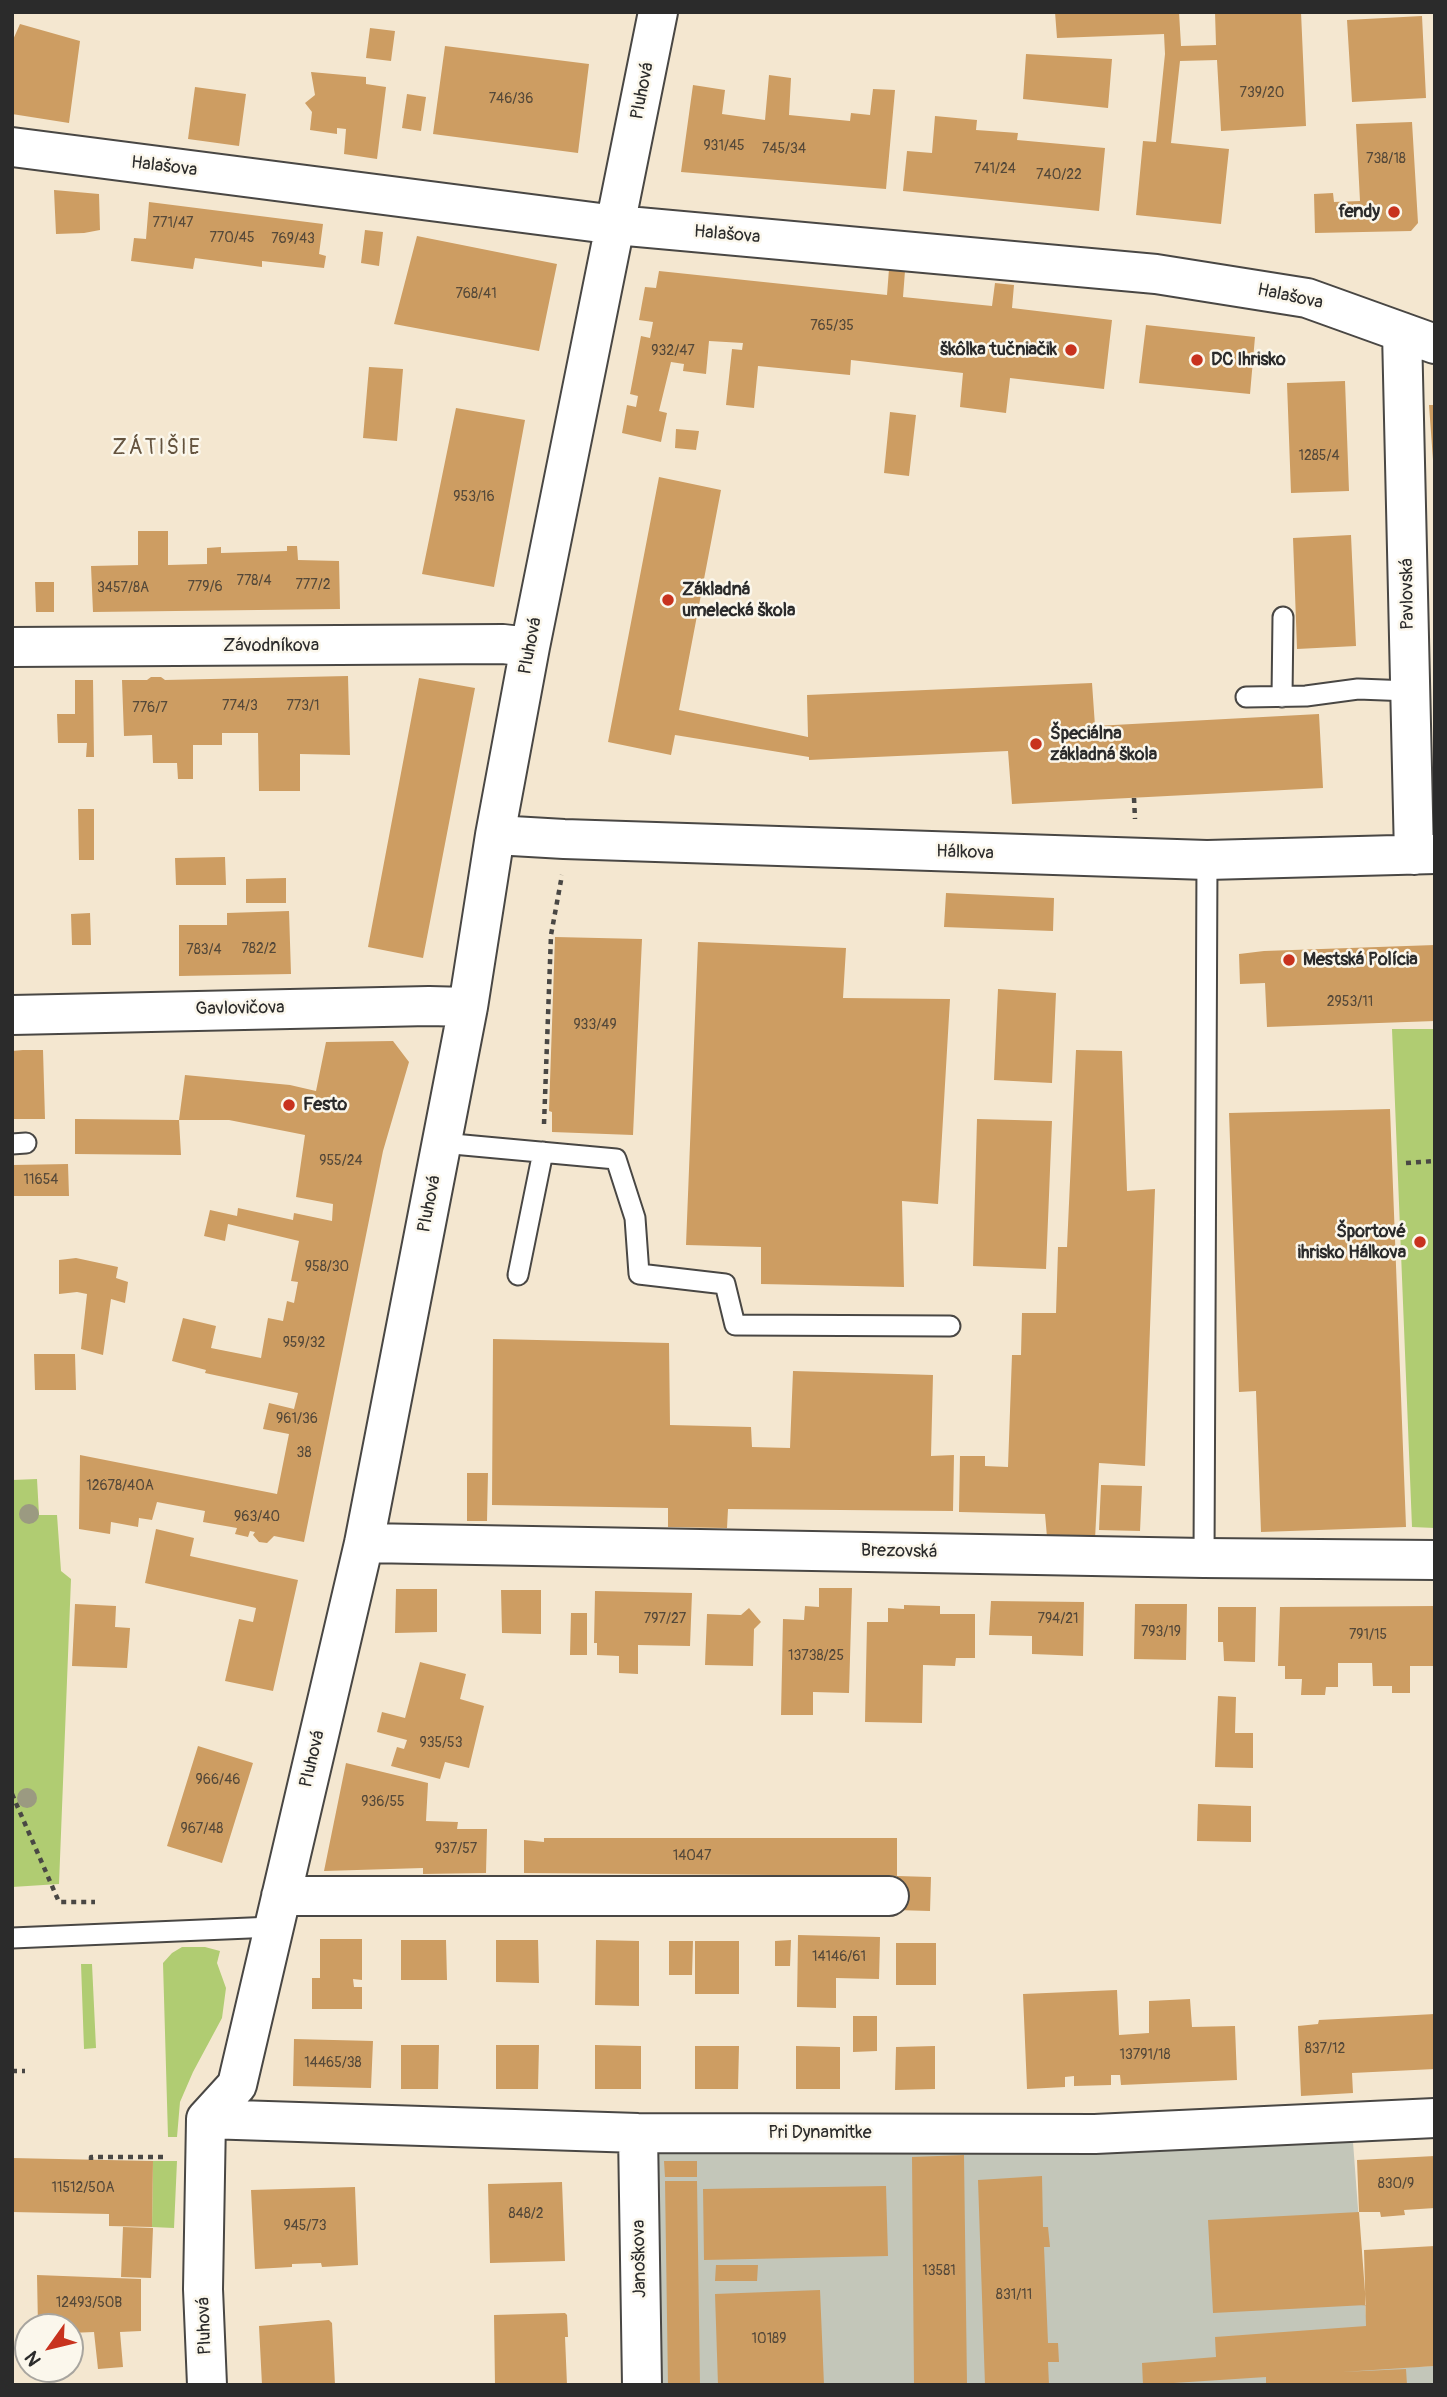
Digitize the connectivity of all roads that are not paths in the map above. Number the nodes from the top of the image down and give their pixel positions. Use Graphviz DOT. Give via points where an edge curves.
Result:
graph roads {
  1 [pos="658,12"];
  2 [pos="12,147"];
  3 [pos="615,225"];
  4 [pos="1419,338"];
  5 [pos="1283,617"];
  6 [pos="530,647"];
  7 [pos="12,648"];
  8 [pos="1410,691"];
  9 [pos="1282,696"];
  10 [pos="1246,697"];
  11 [pos="495,835"];
  12 [pos="1424,855"];
  13 [pos="1207,860"];
  14 [pos="468,1007"];
  15 [pos="12,1015"];
  16 [pos="442,1143"];
  17 [pos="542,1152"];
  18 [pos="519,1275"];
  19 [pos="950,1326"];
  20 [pos="364,1543"];
  21 [pos="1204,1558"];
  22 [pos="1435,1560"];
  23 [pos="888,1896"];
  24 [pos="277,1912"];
  25 [pos="12,1938"];
  26 [pos="1435,2118"];
  27 [pos="206,2119"];
  28 [pos="638,2133"];
  29 [pos="207,2385"];
  30 [pos="642,2385"];
  1 -- 3 [label="street, Pluhová"];
  2 -- 3 [label="street, Halašova"];
  3 -- 4 [label="street, Halašova" via="1156,274 1307,298"];
  3 -- 6 [label="street, Pluhová"];
  4 -- 8 [label="street, Pavlovská"];
  5 -- 9 [label="lane"];
  6 -- 7 [label="street, Závodníkova"];
  6 -- 11 [label="street, Pluhová"];
  8 -- 9 [label="lane" via="1358,689"];
  8 -- 12 [label="street, Pavlovská"];
  9 -- 10 [label="lane"];
  11 -- 13 [label="street, Hálkova"];
  11 -- 14 [label="street, Pluhová"];
  12 -- 13 [label="street, Hálkova"];
  13 -- 21 [label="lane"];
  14 -- 15 [label="street, Gavlovičova"];
  14 -- 16 [label="street, Pluhová"];
  16 -- 17 [label="lane"];
  16 -- 20 [label="street, Pluhová"];
  17 -- 18 [label="lane"];
  17 -- 19 [label="lane" via="616,1159 635,1218 639,1275 725,1284 735,1325"];
  20 -- 21 [label="street, Brezovská"];
  20 -- 24 [label="street, Pluhová"];
  21 -- 22 [label="street, Brezovská"];
  23 -- 24 [label="street"];
  24 -- 25 [label="lane"];
  24 -- 27 [label="street, Pluhová" via="237,2085"];
  26 -- 28 [label="street, Pri Dynamitke" via="1095,2134"];
  27 -- 28 [label="street, Pri Dynamitke"];
  27 -- 29 [label="street, Pluhová" via="203,2288"];
  28 -- 30 [label="street, Janoškova"];
}
